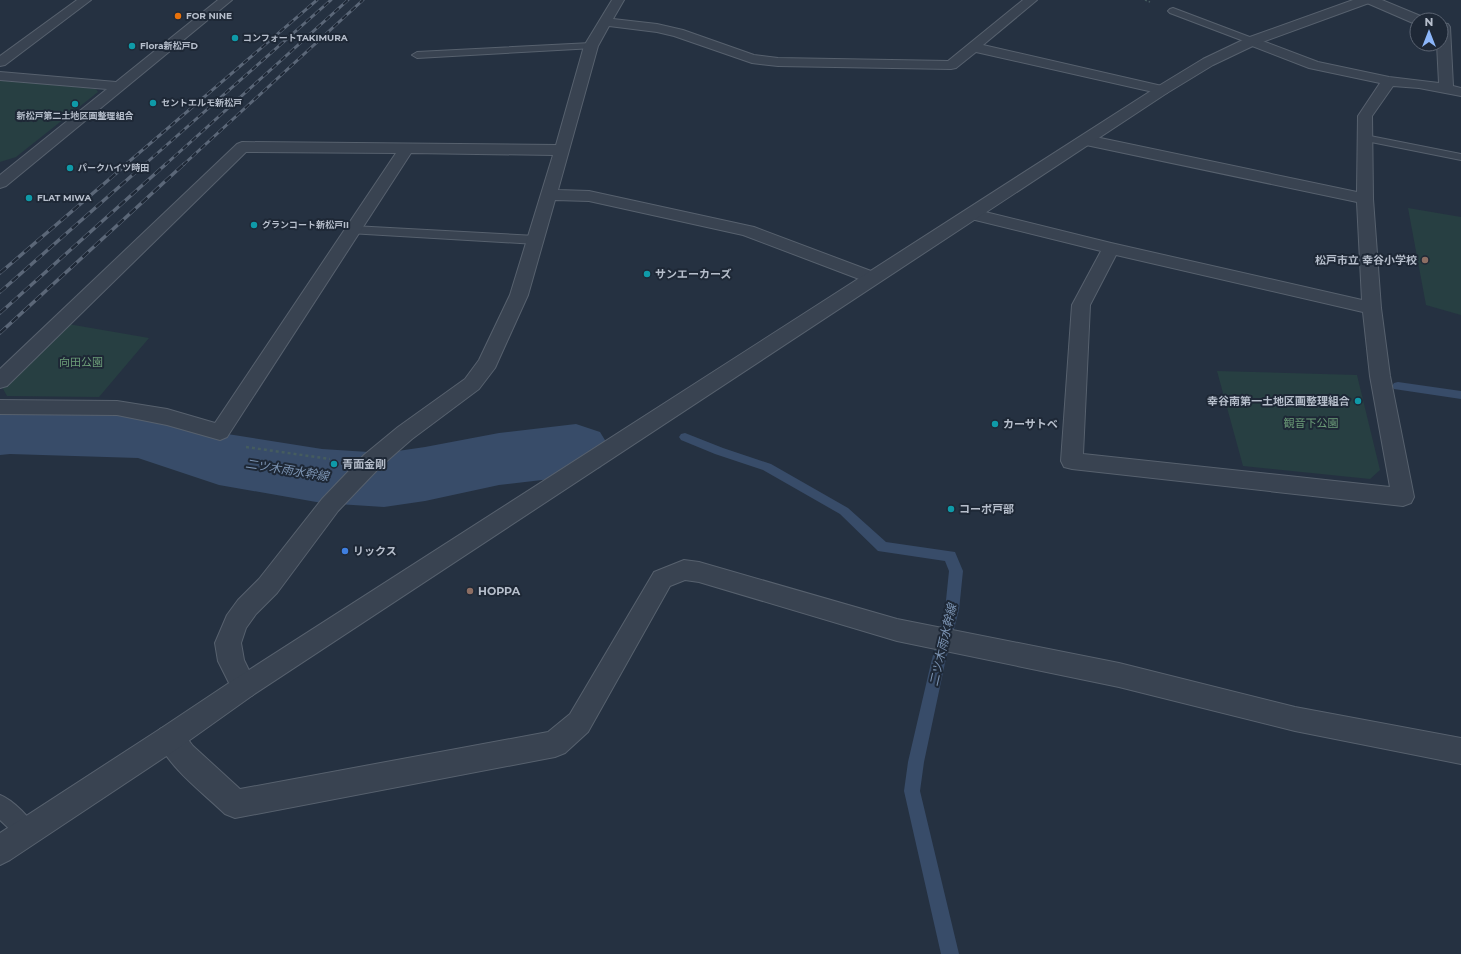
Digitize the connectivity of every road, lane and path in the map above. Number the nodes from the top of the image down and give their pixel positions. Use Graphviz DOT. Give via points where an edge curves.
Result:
graph roads {
  1 [pos="85,0"];
  2 [pos="226,0"];
  3 [pos="618,0"];
  4 [pos="1031,0"];
  5 [pos="1365,0"];
  6 [pos="1371,0"];
  7 [pos="1173,11"];
  8 [pos="1409,16"];
  9 [pos="606,22"];
  10 [pos="1252,41"];
  11 [pos="591,46"];
  12 [pos="972,47"];
  13 [pos="1446,52"];
  14 [pos="417,55"];
  15 [pos="0,62"];
  16 [pos="0,76"];
  17 [pos="1389,81"];
  18 [pos="118,86"];
  19 [pos="1446,88"];
  20 [pos="1162,90"];
  21 [pos="1461,92"];
  22 [pos="1365,138"];
  23 [pos="1086,140"];
  24 [pos="407,148"];
  25 [pos="562,150"];
  26 [pos="1461,158"];
  27 [pos="0,168"];
  28 [pos="16,170"];
  29 [pos="0,183"];
  30 [pos="549,195"];
  31 [pos="1365,199"];
  32 [pos="973,214"];
  33 [pos="353,230"];
  34 [pos="536,240"];
  35 [pos="1111,248"];
  36 [pos="873,278"];
  37 [pos="1372,308"];
  38 [pos="0,381"];
  39 [pos="0,407"];
  40 [pos="220,432"];
  41 [pos="372,461"];
  42 [pos="244,687"];
  43 [pos="170,738"];
  44 [pos="1461,751"];
  45 [pos="0,805"];
  46 [pos="27,832"];
  47 [pos="0,850"];
  1 -- 15 [label="street"];
  2 -- 18 [label="street"];
  3 -- 9 [label="street"];
  4 -- 12 [label="street"];
  5 -- 10 [label="street"];
  6 -- 8 [label="street"];
  7 -- 10 [label="lane"];
  9 -- 11 [label="street"];
  9 -- 12 [label="street" via="657,28 752,59 778,62 951,65"];
  10 -- 17 [label="street" via="1314,65"];
  10 -- 20 [label="street" via="1208,62"];
  11 -- 14 [label="lane"];
  11 -- 25 [label="street"];
  12 -- 20 [label="street"];
  13 -- 19 [label="street"];
  16 -- 18 [label="street"];
  17 -- 19 [label="street"];
  17 -- 22 [label="street" via="1365,116"];
  18 -- 28 [label="street"];
  19 -- 21 [label="street"];
  20 -- 23 [label="street"];
  22 -- 26 [label="lane"];
  22 -- 31 [label="street"];
  23 -- 31 [label="street"];
  23 -- 32 [label="street"];
  24 -- 25 [label="street"];
  24 -- 33 [label="street"];
  24 -- 38 [label="street" via="242,147"];
  25 -- 30 [label="street"];
  27 -- 28 [label="street"];
  28 -- 29 [label="street"];
  30 -- 34 [label="street"];
  30 -- 36 [label="street" via="589,196 748,231"];
  31 -- 37 [label="street"];
  32 -- 35 [label="street"];
  32 -- 36 [label="street"];
  33 -- 34 [label="lane"];
  33 -- 40 [label="street"];
  34 -- 41 [label="street" via="519,294 488,363 472,384 405,433"];
  35 -- 37 [label="street"];
  35 -- 37 [label="street" via="1081,305 1072,461 1403,497 1380,376"];
  36 -- 42 [label="street"];
  39 -- 40 [label="street" via="117,408 167,417"];
  40 -- 41 [label="path" via="230,445 335,460"];
  41 -- 42 [label="street" via="330,505 236,623 228,643 231,661"];
  42 -- 43 [label="street"];
  43 -- 44 [label="street" via="183,754 236,804 556,744 579,723 662,579 684,570 699,572 897,630 1119,675 1295,719"];
  43 -- 46 [label="street"];
  45 -- 46 [label="lane"];
  46 -- 47 [label="street"];
}
